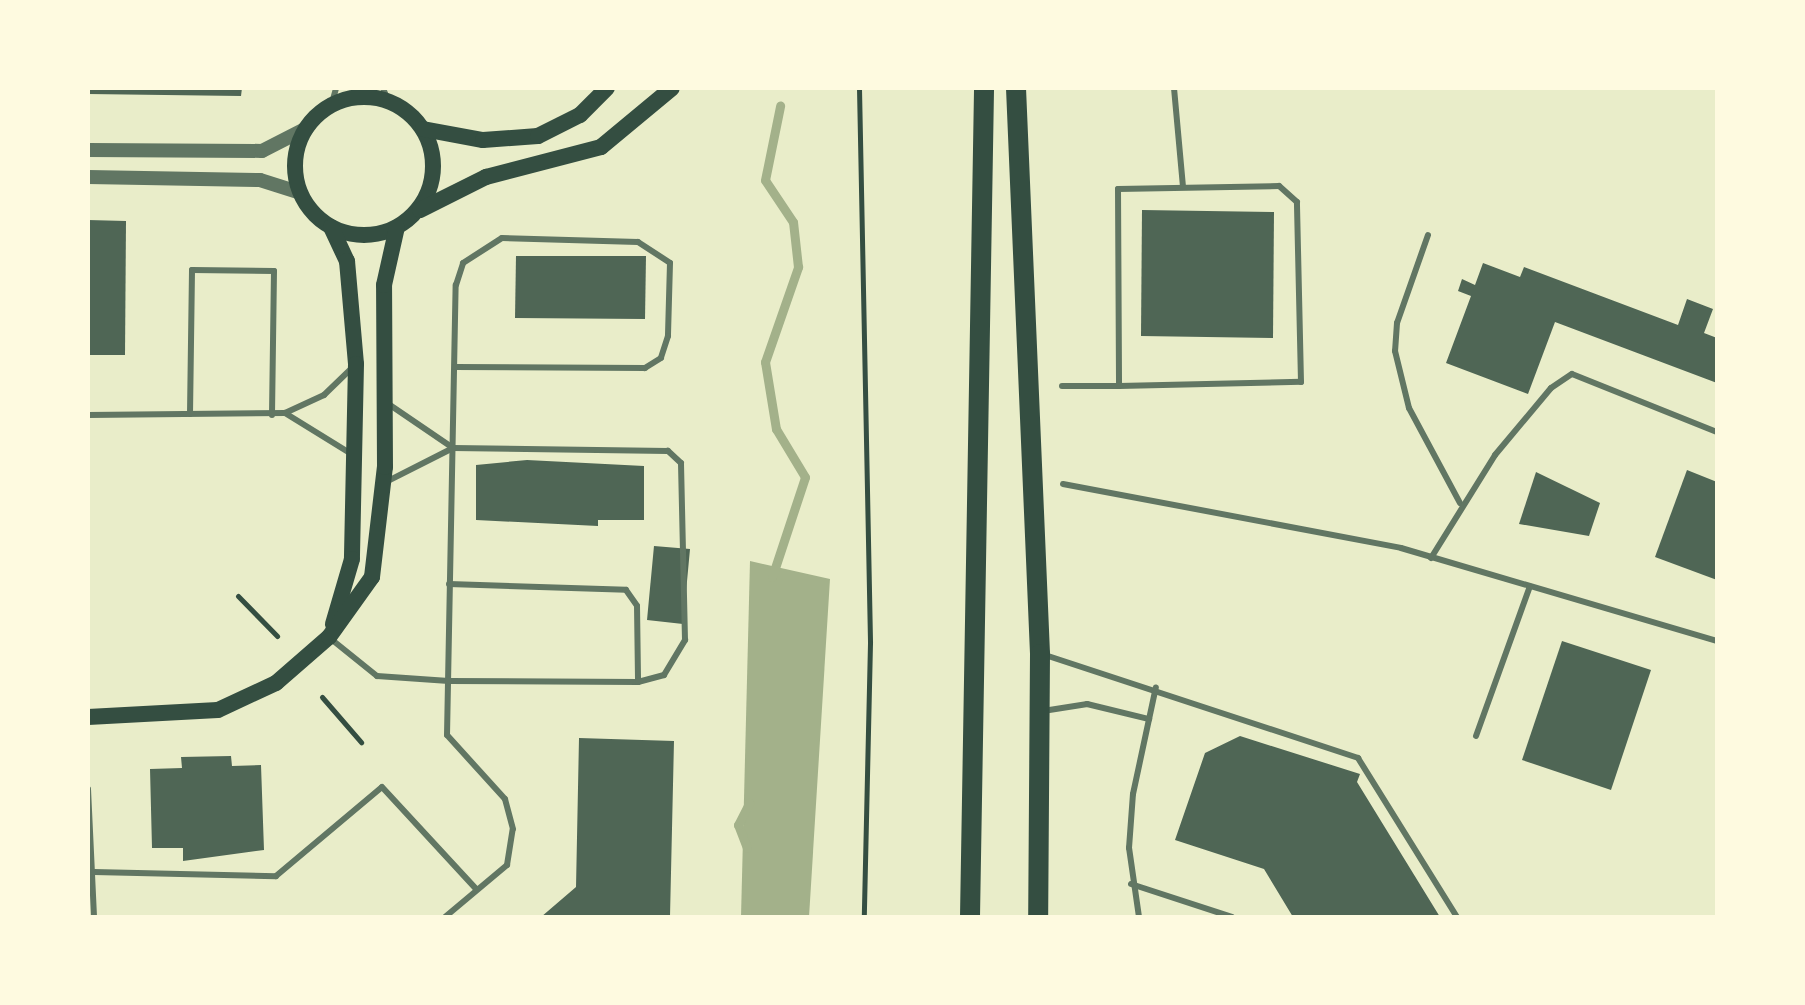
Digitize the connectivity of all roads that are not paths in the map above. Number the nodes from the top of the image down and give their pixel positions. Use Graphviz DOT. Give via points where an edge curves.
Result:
graph roads {
  1 [pos="336,88"];
  2 [pos="607,88"];
  3 [pos="672,88"];
  4 [pos="984,88"];
  5 [pos="1016,88"];
  6 [pos="1174,88"];
  7 [pos="385,94"];
  8 [pos="331,106"];
  9 [pos="307,128"];
  10 [pos="423,129"];
  11 [pos="88,150"];
  12 [pos="88,177"];
  13 [pos="1183,187"];
  14 [pos="301,193"];
  15 [pos="415,213"];
  16 [pos="331,227"];
  17 [pos="397,227"];
  18 [pos="1428,235"];
  19 [pos="356,364"];
  20 [pos="455,367"];
  21 [pos="1062,386"];
  22 [pos="1119,386"];
  23 [pos="386,402"];
  24 [pos="285,413"];
  25 [pos="190,414"];
  26 [pos="88,415"];
  27 [pos="272,415"];
  28 [pos="1717,432"];
  29 [pos="453,448"];
  30 [pos="354,456"];
  31 [pos="384,484"];
  32 [pos="1063,484"];
  33 [pos="1460,503"];
  34 [pos="1431,558"];
  35 [pos="449,584"];
  36 [pos="1530,586"];
  37 [pos="329,637"];
  38 [pos="1717,641"];
  39 [pos="1040,654"];
  40 [pos="449,681"];
  41 [pos="638,682"];
  42 [pos="1156,687"];
  43 [pos="1040,712"];
  44 [pos="88,717"];
  45 [pos="1149,719"];
  46 [pos="1476,736"];
  47 [pos="88,789"];
  48 [pos="94,872"];
  49 [pos="1131,884"];
  50 [pos="476,889"];
  51 [pos="94,917"];
  52 [pos="445,917"];
  53 [pos="970,917"];
  54 [pos="1038,917"];
  55 [pos="1139,917"];
  56 [pos="1232,917"];
  57 [pos="1457,917"];
  1 -- 8 [label="lane"];
  2 -- 10 [label="main road" via="580,115 538,136 483,140"];
  3 -- 15 [label="main road" via="601,147 486,177"];
  4 -- 53 [label="main road"];
  5 -- 39 [label="main road"];
  6 -- 13 [label="lane"];
  7 -- 8 [label="main road"];
  7 -- 10 [label="main road"];
  8 -- 9 [label="main road"];
  9 -- 11 [label="street" via="262,151"];
  9 -- 14 [label="main road" via="296,160"];
  10 -- 15 [label="main road" via="434,172"];
  12 -- 14 [label="street" via="260,180"];
  13 -- 22 [label="lane" via="1118,189"];
  13 -- 22 [label="lane" via="1279,186 1297,202 1301,382"];
  14 -- 16 [label="main road"];
  15 -- 17 [label="main road"];
  16 -- 17 [label="main road" via="375,235"];
  16 -- 19 [label="main road" via="347,261"];
  17 -- 23 [label="main road" via="384,285"];
  18 -- 33 [label="lane" via="1397,323 1395,351 1409,408"];
  19 -- 24 [label="lane" via="324,395"];
  19 -- 30 [label="main road"];
  20 -- 20 [label="lane" via="463,263 502,238 638,242 670,263 668,336 661,358 645,368"];
  20 -- 29 [label="lane"];
  21 -- 22 [label="lane"];
  23 -- 29 [label="lane"];
  23 -- 31 [label="main road"];
  24 -- 27 [label="lane"];
  24 -- 30 [label="lane"];
  25 -- 26 [label="lane"];
  25 -- 27 [label="lane"];
  25 -- 27 [label="lane" via="192,270 274,271"];
  28 -- 33 [label="lane" via="1572,374 1528,412"];
  29 -- 31 [label="lane"];
  29 -- 35 [label="lane"];
  29 -- 41 [label="lane" via="668,451 681,463 685,640 664,675"];
  30 -- 37 [label="main road" via="352,559"];
  31 -- 37 [label="main road" via="372,577"];
  32 -- 34 [label="lane" via="1155,496"];
  33 -- 34 [label="lane"];
  34 -- 36 [label="lane"];
  35 -- 40 [label="lane"];
  35 -- 41 [label="lane" via="614,587 637,606"];
  36 -- 38 [label="lane"];
  36 -- 46 [label="lane"];
  37 -- 40 [label="lane" via="377,676"];
  37 -- 44 [label="main road" via="276,683 218,710"];
  39 -- 42 [label="lane"];
  39 -- 43 [label="main road"];
  40 -- 41 [label="lane"];
  40 -- 50 [label="lane" via="447,735 505,799 513,829 507,865"];
  42 -- 45 [label="lane"];
  42 -- 57 [label="lane" via="1358,758"];
  43 -- 45 [label="lane" via="1087,704"];
  43 -- 54 [label="main road"];
  45 -- 49 [label="lane" via="1133,794"];
  47 -- 48 [label="lane"];
  48 -- 50 [label="lane" via="276,876 382,787"];
  48 -- 51 [label="lane"];
  49 -- 55 [label="lane"];
  49 -- 56 [label="lane"];
  50 -- 52 [label="lane"];
}
